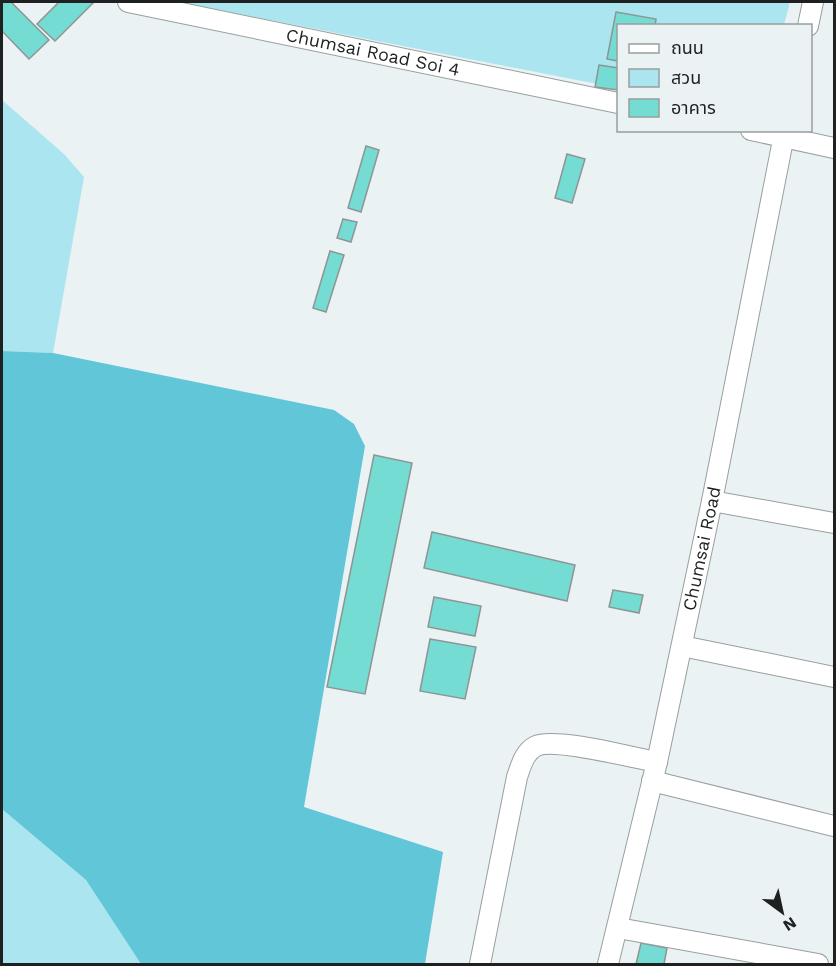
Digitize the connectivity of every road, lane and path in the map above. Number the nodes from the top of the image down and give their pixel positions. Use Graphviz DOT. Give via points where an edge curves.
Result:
graph roads {
  1 [pos="128,2"];
  2 [pos="813,2"];
  3 [pos="808,24"];
  4 [pos="617,103"];
  5 [pos="768,132"];
  6 [pos="784,134"];
  7 [pos="834,148"];
  8 [pos="712,501"];
  9 [pos="834,523"];
  10 [pos="682,646"];
  11 [pos="834,677"];
  12 [pos="654,772"];
  13 [pos="834,826"];
  14 [pos="618,928"];
  15 [pos="752,959"];
  16 [pos="480,964"];
  17 [pos="608,964"];
  18 [pos="818,964"];
  1 -- 4 [label="street, Chumsai Road Soi 4"];
  2 -- 3 [label="street"];
  5 -- 6 [label="street"];
  6 -- 7 [label="street"];
  6 -- 8 [label="street, Chumsai Road"];
  8 -- 9 [label="street"];
  8 -- 10 [label="street, Chumsai Road"];
  10 -- 11 [label="street"];
  10 -- 12 [label="street, Chumsai Road"];
  12 -- 13 [label="street"];
  12 -- 14 [label="street, Chumsai Road"];
  12 -- 16 [label="street" via="559,743 536,746 528,752 518,777"];
  14 -- 15 [label="street"];
  14 -- 17 [label="street, Chumsai Road"];
  15 -- 18 [label="street"];
}
